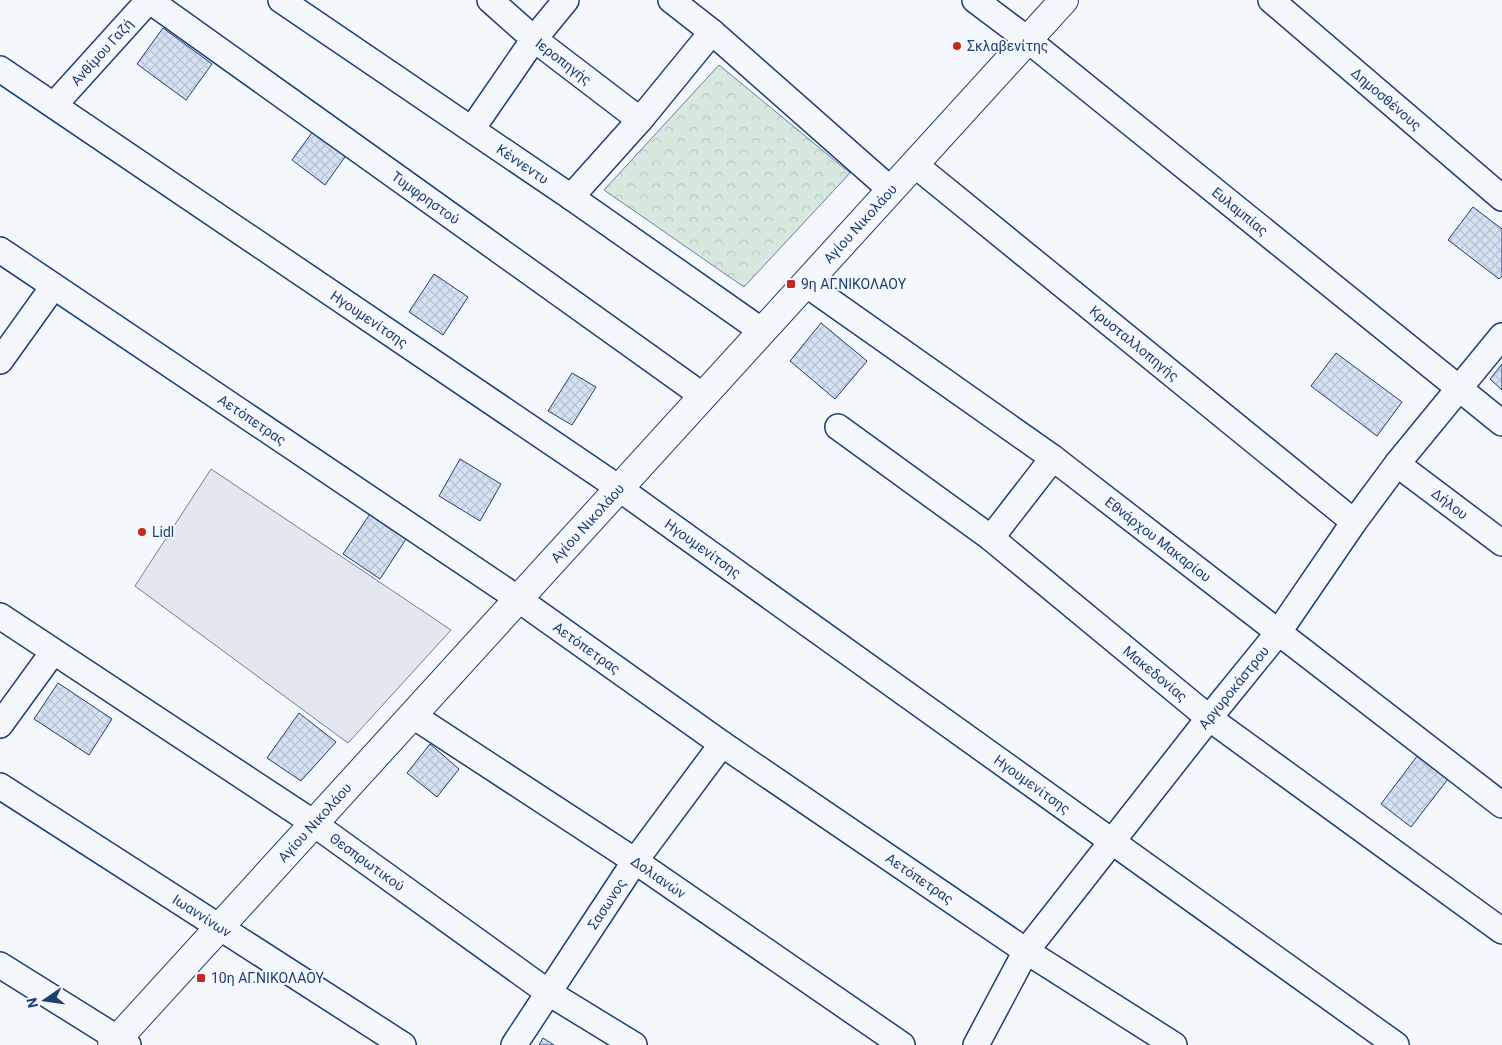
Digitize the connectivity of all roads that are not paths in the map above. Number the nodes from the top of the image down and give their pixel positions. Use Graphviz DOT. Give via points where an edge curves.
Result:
graph roads {
  1 [pos="149,0"];
  2 [pos="281,0"];
  3 [pos="490,0"];
  4 [pos="566,0"];
  5 [pos="671,0"];
  6 [pos="975,0"];
  7 [pos="1064,0"];
  8 [pos="1271,0"];
  9 [pos="712,32"];
  10 [pos="534,39"];
  11 [pos="1028,39"];
  12 [pos="0,69"];
  13 [pos="55,104"];
  14 [pos="640,120"];
  15 [pos="472,129"];
  16 [pos="914,164"];
  17 [pos="891,190"];
  18 [pos="571,196"];
  19 [pos="1502,198"];
  20 [pos="0,250"];
  21 [pos="806,284"];
  22 [pos="53,287"];
  23 [pos="762,331"];
  24 [pos="1502,336"];
  25 [pos="0,361"];
  26 [pos="1458,390"];
  27 [pos="703,396"];
  28 [pos="1502,423"];
  29 [pos="838,427"];
  30 [pos="1053,458"];
  31 [pos="1397,464"];
  32 [pos="619,488"];
  33 [pos="1354,522"];
  34 [pos="991,538"];
  35 [pos="1502,543"];
  36 [pos="518,599"];
  37 [pos="0,616"];
  38 [pos="1278,633"];
  39 [pos="52,652"];
  40 [pos="412,715"];
  41 [pos="1209,718"];
  42 [pos="0,725"];
  43 [pos="722,744"];
  44 [pos="0,786"];
  45 [pos="1502,805"];
  46 [pos="314,823"];
  47 [pos="1112,843"];
  48 [pos="635,861"];
  49 [pos="219,927"];
  50 [pos="1502,932"];
  51 [pos="1026,951"];
  52 [pos="0,965"];
  53 [pos="549,993"];
  54 [pos="119,1043"];
  55 [pos="403,1045"];
  56 [pos="514,1045"];
  57 [pos="634,1045"];
  58 [pos="902,1045"];
  59 [pos="976,1045"];
  60 [pos="1174,1045"];
  61 [pos="1396,1045"];
  1 -- 13 [label="street, Ανθίμου Γαζή"];
  1 -- 27 [label="street, Τυμφρηστού"];
  2 -- 15 [label="street, Κέννεντυ"];
  3 -- 10 [label="street, Ιεροπηγής"];
  4 -- 10 [label="street"];
  5 -- 9 [label="street"];
  6 -- 11 [label="street, Ευλαμπίας"];
  7 -- 11 [label="street, Αγίου Νικολάου"];
  8 -- 19 [label="street, Δημοσθένους"];
  9 -- 14 [label="street"];
  9 -- 17 [label="street"];
  10 -- 14 [label="street, Ιεροπηγής"];
  10 -- 15 [label="street"];
  11 -- 16 [label="street, Αγίου Νικολάου"];
  11 -- 26 [label="street, Ευλαμπίας"];
  12 -- 13 [label="street, Ηγουμενίτσης"];
  13 -- 32 [label="street, Ηγουμενίτσης"];
  14 -- 18 [label="street"];
  15 -- 18 [label="street, Κέννεντυ"];
  16 -- 17 [label="street, Αγίου Νικολάου"];
  16 -- 33 [label="street, Κρυσταλλοπηγής"];
  17 -- 21 [label="street, Αγίου Νικολάου"];
  18 -- 23 [label="street, Κέννεντυ"];
  20 -- 22 [label="street, Αετόπετρας"];
  21 -- 23 [label="street, Αγίου Νικολάου"];
  21 -- 30 [label="street, Εθνάρχου Μακαρίου"];
  22 -- 25 [label="street"];
  22 -- 36 [label="street, Αετόπετρας"];
  23 -- 27 [label="street, Αγίου Νικολάου"];
  24 -- 26 [label="street, Αργυροκάστρου"];
  26 -- 28 [label="street, Ευλαμπίας"];
  26 -- 31 [label="street, Αργυροκάστρου"];
  27 -- 32 [label="street, Αγίου Νικολάου"];
  29 -- 34 [label="street, Μακεδονίας"];
  30 -- 34 [label="street"];
  30 -- 38 [label="street, Εθνάρχου Μακαρίου"];
  31 -- 33 [label="street, Αργυροκάστρου"];
  31 -- 35 [label="street, Δήλου"];
  32 -- 36 [label="street, Αγίου Νικολάου"];
  32 -- 47 [label="street, Ηγουμενίτσης"];
  33 -- 38 [label="street, Αργυροκάστρου"];
  34 -- 41 [label="street, Μακεδονίας"];
  36 -- 40 [label="street, Αγίου Νικολάου"];
  36 -- 43 [label="street, Αετόπετρας"];
  37 -- 39 [label="street, Θεσπρωτικού"];
  38 -- 41 [label="street, Αργυροκάστρου"];
  38 -- 45 [label="street, Εθνάρχου Μακαρίου"];
  39 -- 42 [label="street"];
  39 -- 46 [label="street, Θεσπρωτικού"];
  40 -- 46 [label="street, Αγίου Νικολάου"];
  40 -- 48 [label="street, Δολιανών"];
  41 -- 47 [label="street, Αργυροκάστρου"];
  41 -- 50 [label="street, Μακεδονίας"];
  43 -- 48 [label="street, Σασωνος"];
  43 -- 51 [label="street, Αετόπετρας"];
  44 -- 49 [label="street, Ιωαννίνων"];
  46 -- 49 [label="street, Αγίου Νικολάου"];
  46 -- 53 [label="street, Θεσπρωτικού"];
  47 -- 51 [label="street, Αργυροκάστρου"];
  47 -- 61 [label="street, Ηγουμενίτσης"];
  48 -- 53 [label="street, Σασωνος"];
  48 -- 58 [label="street, Δολιανών"];
  49 -- 54 [label="street, Αγίου Νικολάου"];
  49 -- 55 [label="street, Ιωαννίνων"];
  51 -- 59 [label="street, Αργυροκάστρου"];
  51 -- 60 [label="street, Αετόπετρας"];
  52 -- 54 [label="street"];
  53 -- 56 [label="street, Σασωνος"];
  53 -- 57 [label="street, Θεσπρωτικού"];
}
